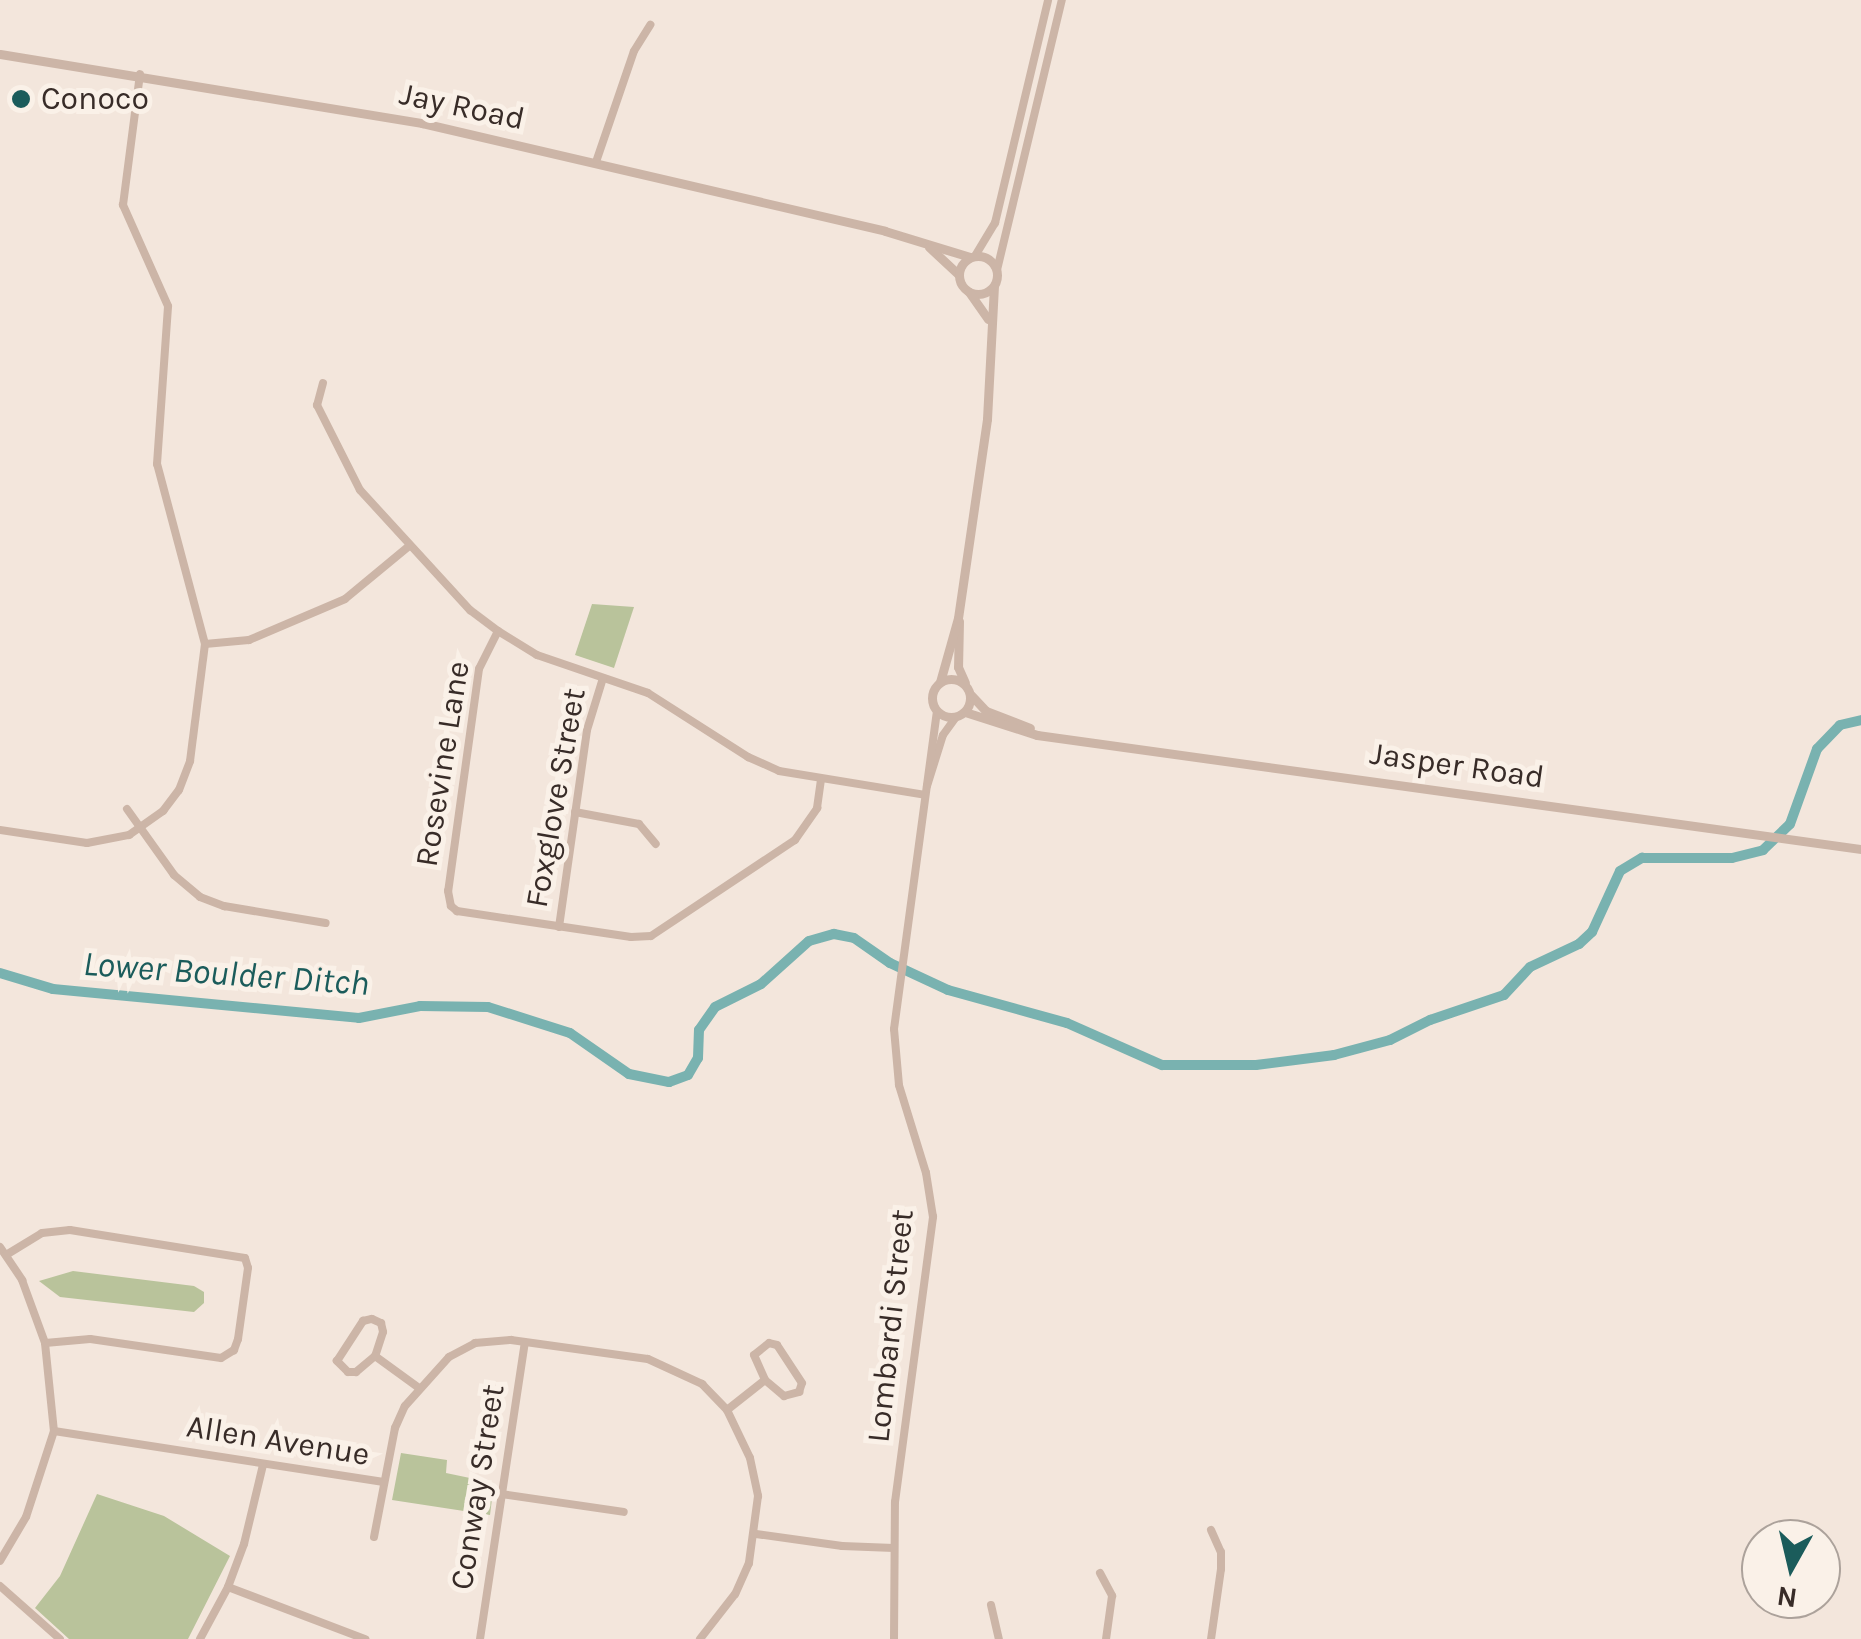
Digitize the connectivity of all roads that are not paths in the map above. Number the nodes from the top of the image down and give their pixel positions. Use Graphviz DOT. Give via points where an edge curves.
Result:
graph roads {
  1 [pos="1048,0"];
  2 [pos="1062,0"];
  3 [pos="650,25"];
  4 [pos="0,54"];
  5 [pos="140,74"];
  6 [pos="596,162"];
  7 [pos="908,238"];
  8 [pos="972,257"];
  9 [pos="996,270"];
  10 [pos="958,275"];
  11 [pos="994,286"];
  12 [pos="969,292"];
  13 [pos="990,326"];
  14 [pos="323,384"];
  15 [pos="410,546"];
  16 [pos="958,618"];
  17 [pos="498,632"];
  18 [pos="205,644"];
  19 [pos="604,678"];
  20 [pos="940,682"];
  21 [pos="968,688"];
  22 [pos="937,711"];
  23 [pos="960,714"];
  24 [pos="1046,734"];
  25 [pos="821,780"];
  26 [pos="926,790"];
  27 [pos="127,809"];
  28 [pos="575,812"];
  29 [pos="143,828"];
  30 [pos="0,830"];
  31 [pos="656,844"];
  32 [pos="1861,849"];
  33 [pos="326,923"];
  34 [pos="559,927"];
  35 [pos="0,1246"];
  36 [pos="6,1255"];
  37 [pos="525,1342"];
  38 [pos="45,1344"];
  39 [pos="374,1356"];
  40 [pos="765,1380"];
  41 [pos="419,1388"];
  42 [pos="728,1410"];
  43 [pos="54,1431"];
  44 [pos="263,1465"];
  45 [pos="382,1482"];
  46 [pos="501,1494"];
  47 [pos="624,1512"];
  48 [pos="1211,1530"];
  49 [pos="756,1534"];
  50 [pos="374,1537"];
  51 [pos="894,1548"];
  52 [pos="0,1561"];
  53 [pos="1100,1573"];
  54 [pos="0,1586"];
  55 [pos="228,1587"];
  56 [pos="991,1605"];
  57 [pos="60,1639"];
  58 [pos="200,1639"];
  59 [pos="364,1639"];
  60 [pos="480,1639"];
  61 [pos="700,1639"];
  62 [pos="894,1639"];
  63 [pos="999,1639"];
  64 [pos="1106,1639"];
  65 [pos="1211,1639"];
  1 -- 8 [label="street" via="995,223"];
  2 -- 9 [label="street"];
  3 -- 6 [label="street" via="634,51"];
  4 -- 5 [label="street, Jay Road"];
  5 -- 6 [label="street, Jay Road" via="422,123"];
  5 -- 18 [label="street" via="123,206 168,306 156,464"];
  6 -- 7 [label="street, Jay Road"];
  7 -- 8 [label="street, Jay Road"];
  7 -- 10 [label="street, Jay Road" via="944,256"];
  8 -- 9 [label="street" via="991,261"];
  8 -- 10 [label="street"];
  9 -- 11 [label="street"];
  10 -- 12 [label="street"];
  11 -- 12 [label="street"];
  11 -- 13 [label="street"];
  12 -- 13 [label="street"];
  13 -- 16 [label="street" via="987,419"];
  14 -- 15 [label="street" via="316,405 345,464"];
  15 -- 17 [label="street"];
  15 -- 18 [label="street" via="345,600 250,640"];
  16 -- 20 [label="street"];
  16 -- 21 [label="street" via="958,667"];
  17 -- 19 [label="street"];
  17 -- 34 [label="street, Rosevine Lane" via="479,670 450,906"];
  18 -- 29 [label="street" via="186,776"];
  19 -- 25 [label="street" via="648,693 748,758"];
  19 -- 28 [label="street, Foxglove Street" via="587,730"];
  20 -- 21 [label="street" via="955,678"];
  20 -- 22 [label="street" via="932,696"];
  21 -- 23 [label="street"];
  21 -- 24 [label="street, Jasper Road" via="986,712"];
  22 -- 23 [label="street"];
  22 -- 26 [label="street, Lombardi Street"];
  23 -- 24 [label="street, Jasper Road"];
  23 -- 26 [label="street, Lombardi Street" via="942,735"];
  24 -- 32 [label="street, Jasper Road"];
  25 -- 26 [label="street"];
  25 -- 34 [label="street" via="816,808 796,840 671,926 631,937"];
  26 -- 51 [label="street, Lombardi Street" via="899,982 896,1070 933,1217"];
  27 -- 29 [label="street"];
  28 -- 31 [label="street" via="639,824"];
  28 -- 34 [label="street, Foxglove Street"];
  29 -- 30 [label="street" via="87,843"];
  29 -- 33 [label="street" via="174,875 200,896"];
  35 -- 36 [label="street"];
  36 -- 38 [label="street"];
  36 -- 38 [label="street" via="42,1233 70,1230 245,1258 238,1339 220,1358 90,1339"];
  37 -- 41 [label="street, Allen Avenue" via="475,1344 449,1357"];
  37 -- 42 [label="street, Allen Avenue" via="663,1364 702,1384"];
  37 -- 46 [label="street, Conway Street"];
  38 -- 43 [label="street"];
  39 -- 39 [label="street" via="356,1372 337,1361 363,1321 372,1318 383,1332"];
  39 -- 41 [label="street"];
  40 -- 40 [label="street" via="784,1396 800,1392 802,1382 768,1343 754,1355"];
  40 -- 42 [label="street"];
  41 -- 45 [label="street, Allen Avenue" via="395,1428"];
  42 -- 49 [label="street, Allen Avenue" via="750,1458"];
  43 -- 44 [label="street, Allen Avenue"];
  43 -- 52 [label="street" via="26,1517"];
  44 -- 45 [label="street, Allen Avenue"];
  44 -- 55 [label="street"];
  45 -- 50 [label="street"];
  46 -- 47 [label="street"];
  46 -- 60 [label="street, Conway Street"];
  48 -- 65 [label="street" via="1221,1569"];
  49 -- 51 [label="street"];
  49 -- 61 [label="street, Allen Avenue" via="736,1594"];
  51 -- 62 [label="street, Lombardi Street"];
  53 -- 64 [label="street" via="1112,1596"];
  54 -- 57 [label="street"];
  55 -- 58 [label="street"];
  55 -- 59 [label="street"];
  56 -- 63 [label="street"];
}
